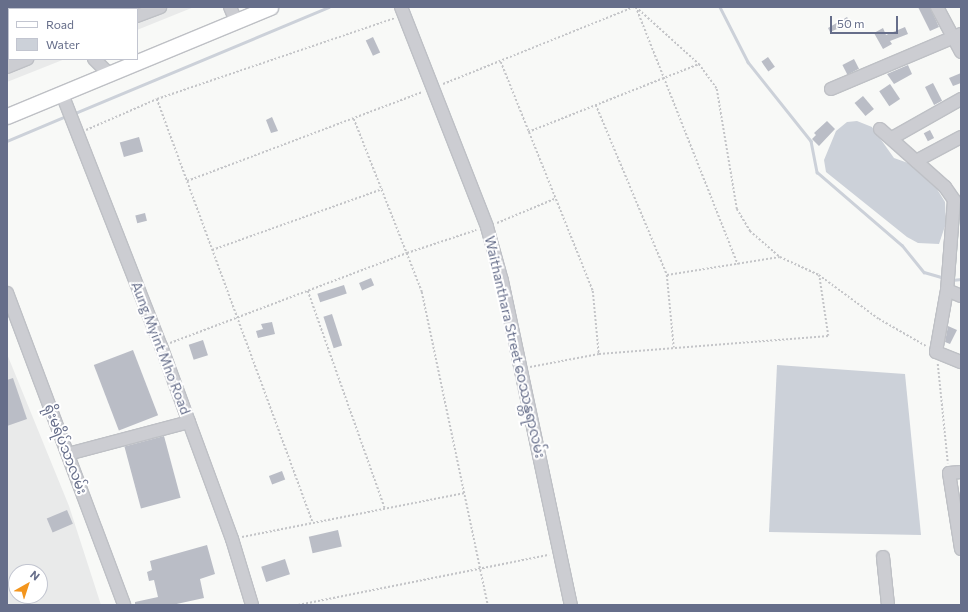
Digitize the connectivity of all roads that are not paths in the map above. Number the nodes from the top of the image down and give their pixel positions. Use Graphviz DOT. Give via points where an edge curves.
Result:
graph roads {
  1 [pos="160,7"];
  2 [pos="230,7"];
  3 [pos="270,7"];
  4 [pos="937,7"];
  5 [pos="402,11"];
  6 [pos="138,16"];
  7 [pos="236,21"];
  8 [pos="957,36"];
  9 [pos="961,52"];
  10 [pos="24,60"];
  11 [pos="95,60"];
  12 [pos="7,67"];
  13 [pos="109,74"];
  14 [pos="831,89"];
  15 [pos="62,94"];
  16 [pos="961,99"];
  17 [pos="7,116"];
  18 [pos="880,129"];
  19 [pos="961,137"];
  20 [pos="892,138"];
  21 [pos="916,161"];
  22 [pos="947,290"];
  23 [pos="7,293"];
  24 [pos="961,296"];
  25 [pos="961,362"];
  26 [pos="189,422"];
  27 [pos="68,454"];
  28 [pos="955,472"];
  29 [pos="961,549"];
  30 [pos="883,557"];
  31 [pos="124,605"];
  32 [pos="252,605"];
  33 [pos="572,605"];
  34 [pos="888,605"];
  1 -- 6 [label="street"];
  2 -- 7 [label="street"];
  3 -- 7 [label="main road"];
  4 -- 8 [label="street"];
  5 -- 33 [label="street, Waithanthara Street ဝေဿန္တရာလမ်း" via="487,227 522,368"];
  7 -- 13 [label="main road"];
  8 -- 9 [label="street"];
  8 -- 14 [label="street"];
  10 -- 12 [label="street"];
  11 -- 13 [label="street"];
  13 -- 15 [label="main road"];
  15 -- 17 [label="main road"];
  15 -- 26 [label="street, Aung Myint Mho Road"];
  16 -- 20 [label="street"];
  18 -- 20 [label="street"];
  19 -- 21 [label="street"];
  20 -- 21 [label="street"];
  21 -- 22 [label="street" via="945,187 954,200"];
  22 -- 24 [label="street"];
  22 -- 25 [label="street" via="936,352"];
  23 -- 27 [label="street, ရိုးမရိပ်သာလမ်း"];
  26 -- 27 [label="street"];
  26 -- 32 [label="street, Aung Myint Mho Road" via="232,538"];
  27 -- 31 [label="street, ရိုးမရိပ်သာလမ်း"];
  28 -- 29 [label="street"];
  30 -- 34 [label="street"];
}
